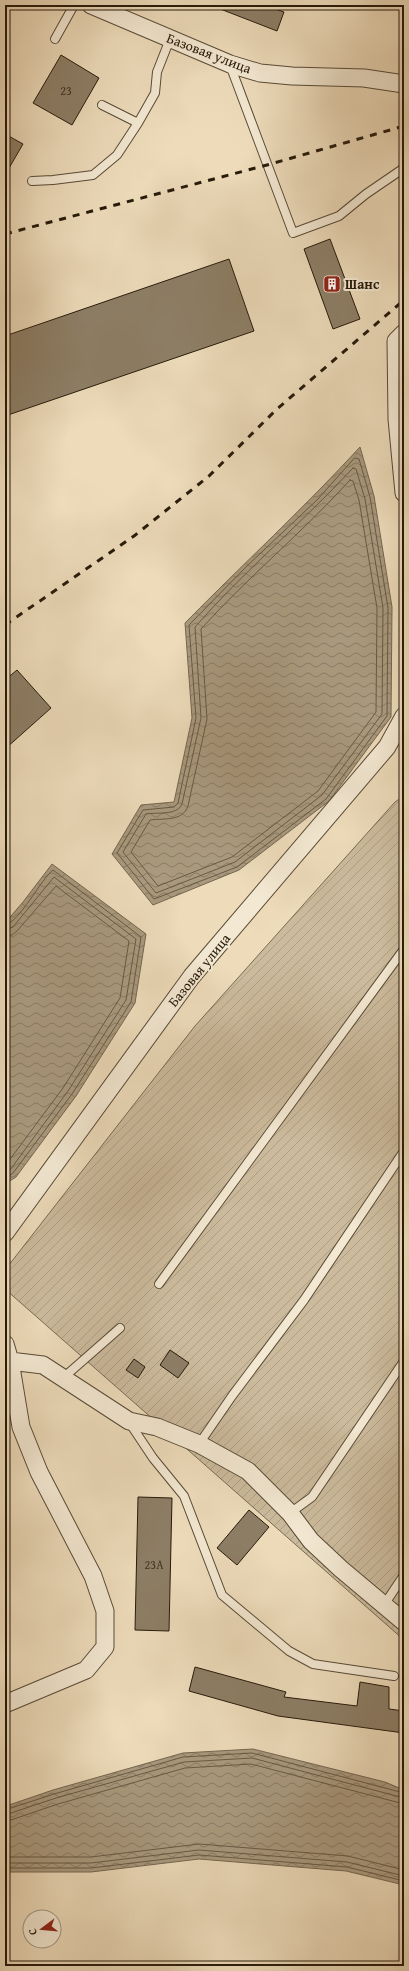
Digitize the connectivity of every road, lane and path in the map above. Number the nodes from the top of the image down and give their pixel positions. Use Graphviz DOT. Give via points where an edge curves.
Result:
graph roads {
  1 [pos="74,5"];
  2 [pos="91,5"];
  3 [pos="55,39"];
  4 [pos="170,39"];
  5 [pos="230,64"];
  6 [pos="404,84"];
  7 [pos="102,105"];
  8 [pos="138,123"];
  9 [pos="404,168"];
  10 [pos="32,181"];
  11 [pos="404,333"];
  12 [pos="404,493"];
  13 [pos="404,716"];
  14 [pos="404,949"];
  15 [pos="404,1151"];
  16 [pos="5,1233"];
  17 [pos="158,1284"];
  18 [pos="120,1328"];
  19 [pos="5,1344"];
  20 [pos="10,1361"];
  21 [pos="404,1361"];
  22 [pos="63,1378"];
  23 [pos="129,1422"];
  24 [pos="198,1444"];
  25 [pos="290,1514"];
  26 [pos="404,1575"];
  27 [pos="384,1605"];
  28 [pos="404,1622"];
  29 [pos="394,1676"];
  30 [pos="5,1704"];
  1 -- 3 [label="lane"];
  2 -- 4 [label="street, Базовая улица"];
  4 -- 5 [label="street, Базовая улица"];
  4 -- 8 [label="lane" via="157,72 154,93"];
  5 -- 6 [label="street, Базовая улица" via="260,73 364,78"];
  5 -- 9 [label="lane" via="293,233 339,216"];
  7 -- 8 [label="lane"];
  8 -- 10 [label="lane" via="117,155 93,175"];
  11 -- 12 [label="street" via="396,341 397,419"];
  13 -- 16 [label="street, Базовая улица" via="387,747 192,976"];
  14 -- 17 [label="lane"];
  15 -- 24 [label="lane" via="304,1300"];
  18 -- 22 [label="lane"];
  19 -- 20 [label="street"];
  20 -- 22 [label="street" via="43,1365"];
  20 -- 30 [label="street" via="22,1427 39,1472 93,1576 105,1611 105,1647 86,1670"];
  21 -- 25 [label="lane" via="312,1497"];
  22 -- 23 [label="street"];
  23 -- 24 [label="street" via="157,1427"];
  23 -- 29 [label="lane" via="153,1458 184,1496 222,1595 289,1651 313,1664"];
  24 -- 25 [label="street" via="248,1471"];
  25 -- 27 [label="street" via="311,1541"];
  26 -- 27 [label="lane"];
  27 -- 28 [label="street"];
}
